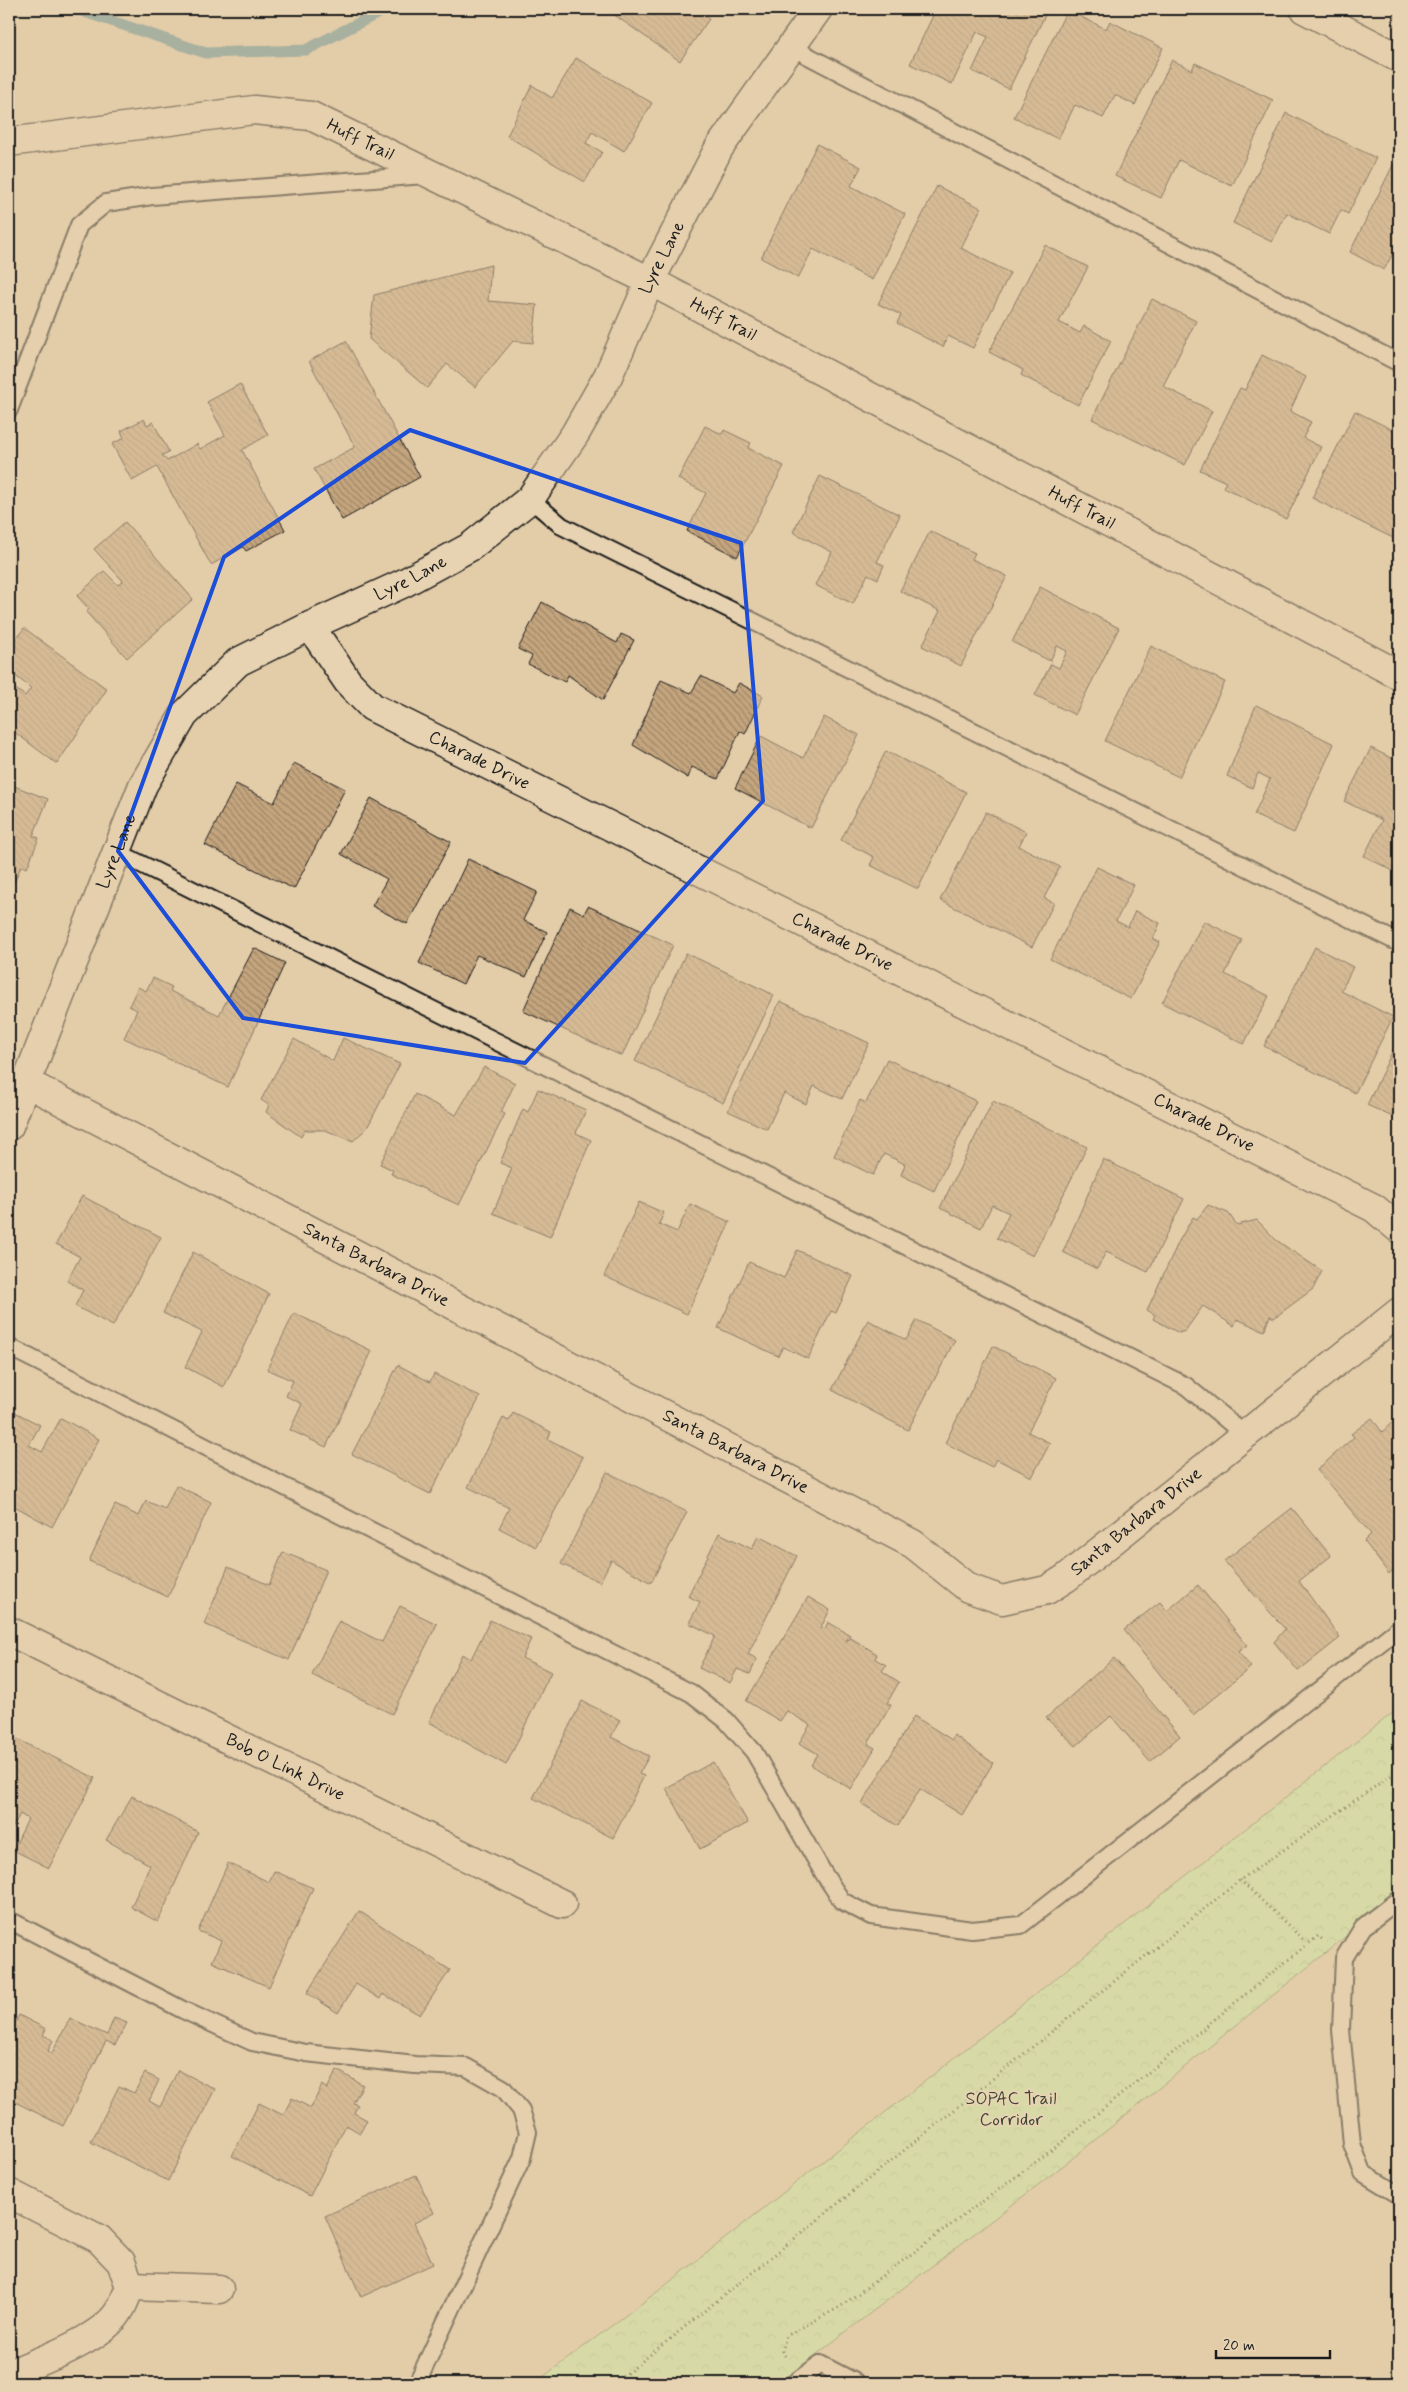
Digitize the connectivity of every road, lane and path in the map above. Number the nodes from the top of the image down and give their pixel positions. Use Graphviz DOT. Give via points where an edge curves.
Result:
graph roads {
  1 [pos="818,9"];
  2 [pos="1304,9"];
  3 [pos="789,46"];
  4 [pos="1399,58"];
  5 [pos="9,142"];
  6 [pos="430,174"];
  7 [pos="650,281"];
  8 [pos="1399,363"];
  9 [pos="9,410"];
  10 [pos="530,499"];
  11 [pos="310,626"];
  12 [pos="1399,676"];
  13 [pos="116,852"];
  14 [pos="1399,942"];
  15 [pos="25,1082"];
  16 [pos="9,1126"];
  17 [pos="1399,1229"];
  18 [pos="1399,1312"];
  19 [pos="9,1347"];
  20 [pos="1245,1435"];
  21 [pos="1399,1628"];
  22 [pos="9,1631"];
  23 [pos="1399,1770"];
  24 [pos="1240,1880"];
  25 [pos="1399,1899"];
  26 [pos="562,1904"];
  27 [pos="9,1920"];
  28 [pos="1308,1944"];
  29 [pos="1344,1958"];
  30 [pos="9,2194"];
  31 [pos="1399,2195"];
  32 [pos="130,2286"];
  33 [pos="219,2289"];
  34 [pos="9,2374"];
  35 [pos="796,2382"];
  36 [pos="416,2383"];
  37 [pos="615,2383"];
  38 [pos="857,2383"];
  1 -- 3 [label="street, Lyre Lane"];
  2 -- 4 [label="street"];
  3 -- 7 [label="street, Lyre Lane" via="719,148"];
  3 -- 8 [label="lane"];
  5 -- 6 [label="street, Huff Trail" via="254,110 311,116"];
  6 -- 7 [label="street, Huff Trail"];
  6 -- 9 [label="lane" via="152,196 106,203 79,225"];
  7 -- 10 [label="street, Lyre Lane" via="608,376 575,434"];
  7 -- 12 [label="street, Huff Trail"];
  10 -- 11 [label="street, Lyre Lane" via="470,547 404,583"];
  10 -- 14 [label="lane" via="562,526"];
  11 -- 13 [label="street, Lyre Lane" via="238,662 184,715 143,786"];
  11 -- 17 [label="street, Charade Drive" via="348,682 372,706 1374,1208"];
  13 -- 15 [label="street, Lyre Lane"];
  13 -- 20 [label="lane" via="1186,1386"];
  15 -- 16 [label="street, Lyre Lane"];
  15 -- 20 [label="street, Santa Barbara Drive" via="913,1544 968,1588 1002,1600 1046,1590 1066,1578"];
  18 -- 20 [label="street, Santa Barbara Drive"];
  19 -- 21 [label="lane" via="691,1693 726,1720 754,1752 842,1901 871,1916 972,1930 1022,1926"];
  22 -- 26 [label="street, Bob O Link Drive"];
  23 -- 24 [label="path"];
  24 -- 28 [label="path"];
  24 -- 37 [label="path"];
  25 -- 29 [label="lane" via="1364,1927"];
  27 -- 36 [label="lane" via="252,2042 306,2053 466,2067 503,2088 521,2110 528,2132 522,2158"];
  28 -- 29 [label="path" via="1318,1936"];
  28 -- 35 [label="path" via="1056,2147 840,2307 786,2336 782,2350"];
  29 -- 31 [label="lane" via="1341,2030 1352,2144 1363,2173"];
  30 -- 32 [label="street" via="99,2239 121,2262"];
  32 -- 33 [label="street"];
  32 -- 34 [label="street" via="119,2312 93,2336"];
  35 -- 38 [label="lane" via="820,2364"];
}
